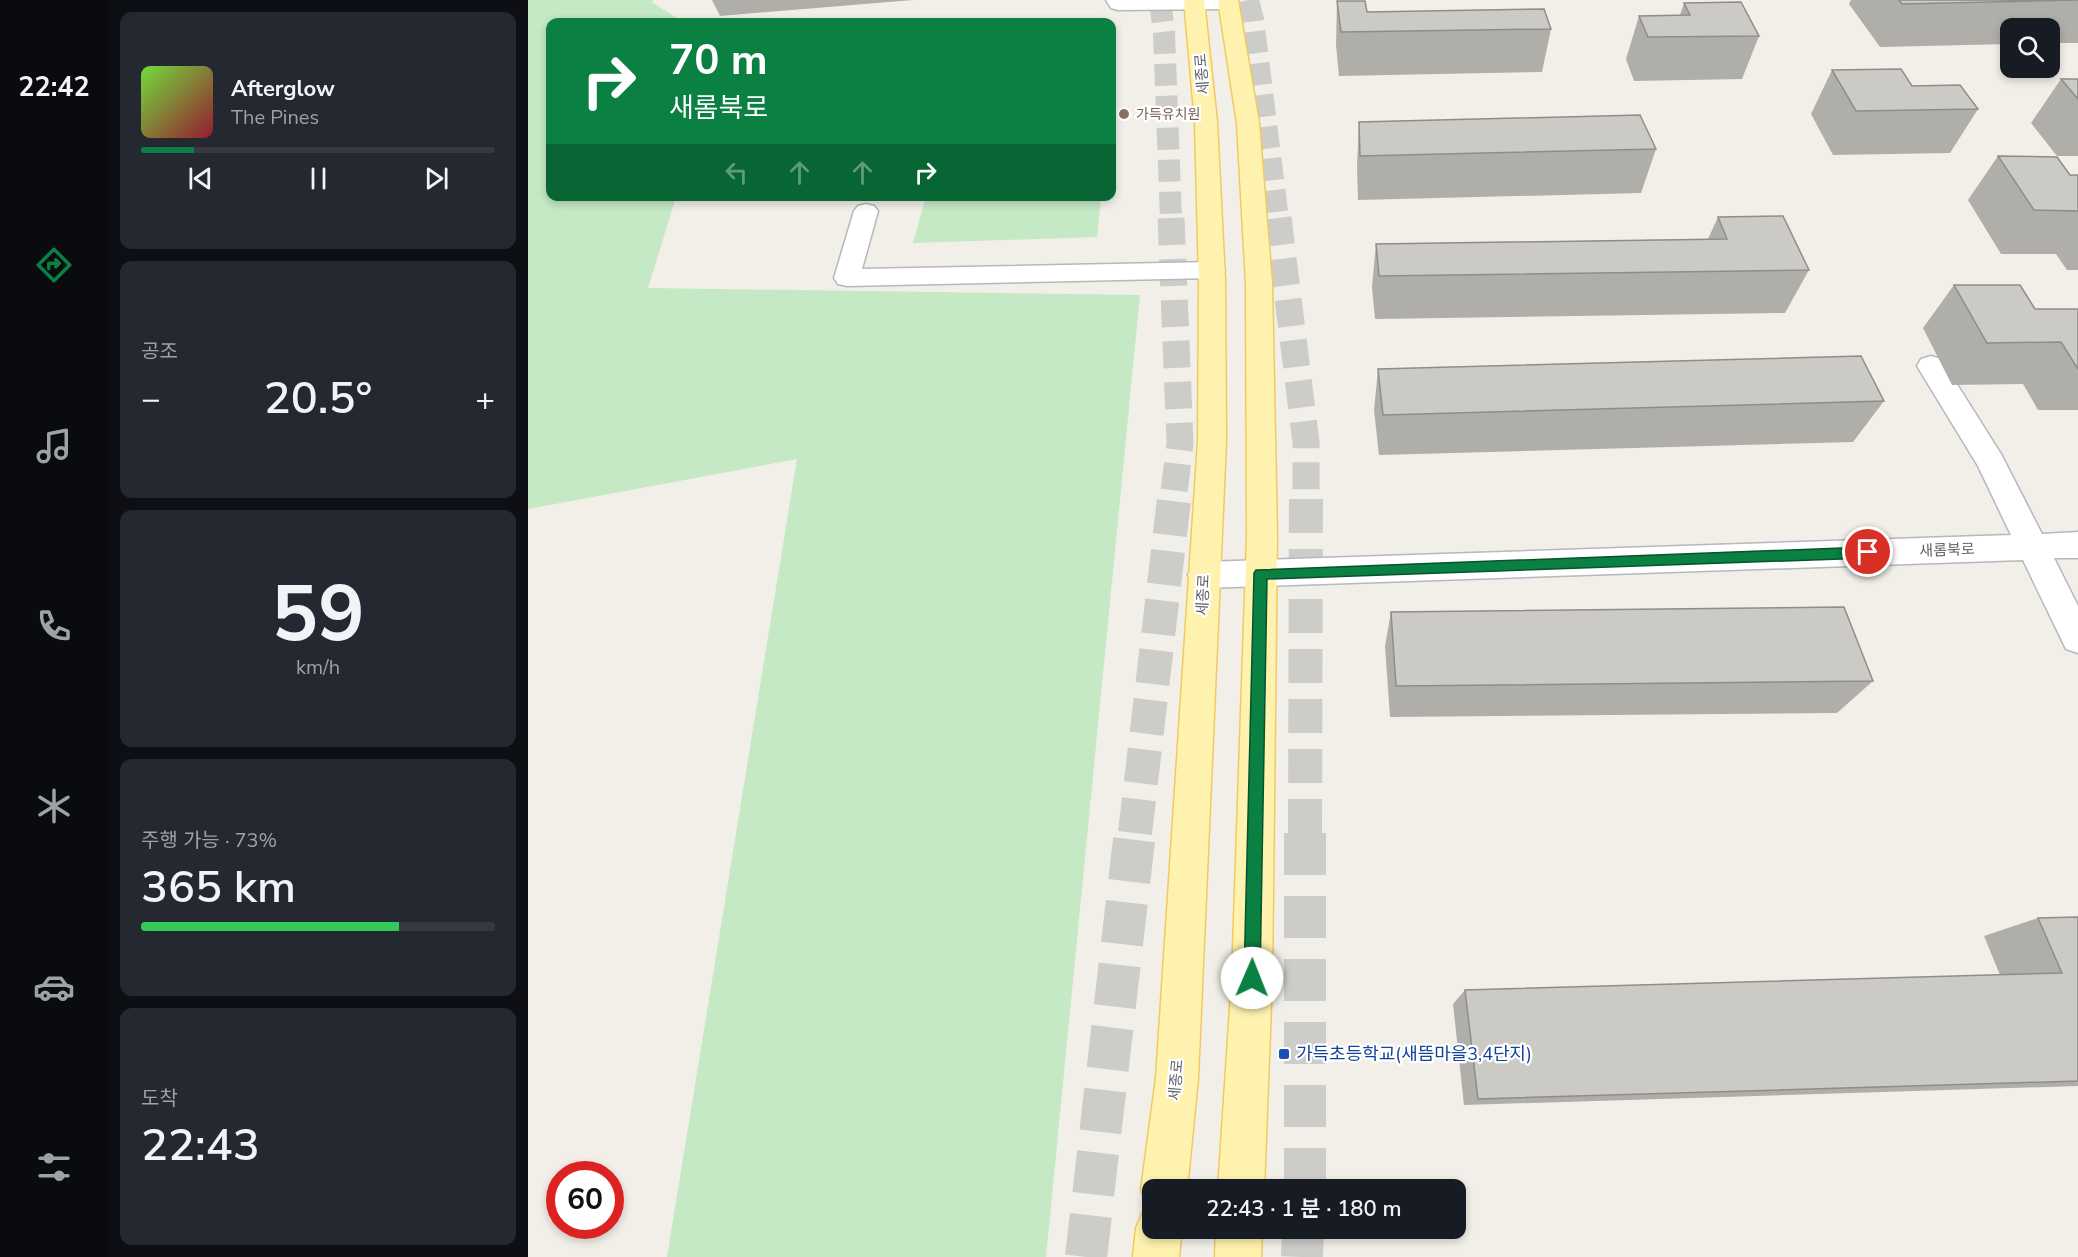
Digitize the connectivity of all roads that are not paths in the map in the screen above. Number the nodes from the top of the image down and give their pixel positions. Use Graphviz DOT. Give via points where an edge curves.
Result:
graph roads {
  1 [pos="1116,0"];
  2 [pos="1228,1"];
  3 [pos="1194,2"];
  4 [pos="866,210"];
  5 [pos="1212,270"];
  6 [pos="1931,366"];
  7 [pos="2078,545"];
  8 [pos="2031,547"];
  9 [pos="1260,573"];
  10 [pos="1204,575"];
  11 [pos="2078,639"];
  12 [pos="1165,1179"];
  13 [pos="1242,1179"];
  14 [pos="1158,1239"];
  15 [pos="1239,1239"];
  16 [pos="1156,1257"];
  17 [pos="1238,1257"];
  1 -- 3 [label="street" via="1118,4"];
  2 -- 3 [label="street"];
  2 -- 9 [label="main road" via="1248,123 1259,284"];
  3 -- 5 [label="main road, 세종로" via="1206,122"];
  4 -- 5 [label="street" via="847,278"];
  5 -- 10 [label="main road, 세종로" via="1212,441"];
  6 -- 8 [label="street" via="1991,462"];
  7 -- 8 [label="street, 새롬북로"];
  8 -- 9 [label="street, 새롬북로"];
  8 -- 11 [label="street"];
  9 -- 10 [label="street, 새롬북로"];
  9 -- 13 [label="main road" via="1252,978"];
  10 -- 12 [label="main road, 세종로" via="1177,1078"];
  14 -- 16 [label="main road"];
  15 -- 17 [label="main road"];
}
